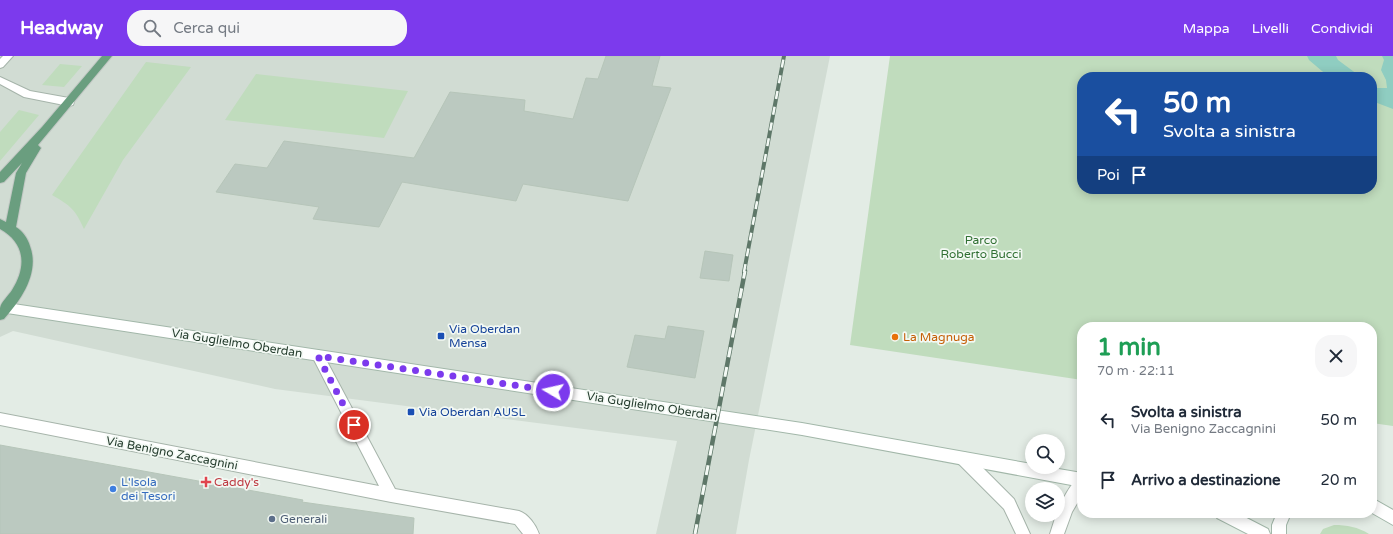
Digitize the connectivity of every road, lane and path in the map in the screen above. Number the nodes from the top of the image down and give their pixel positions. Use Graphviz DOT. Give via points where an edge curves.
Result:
graph roads {
  1 [pos="8,56"];
  2 [pos="107,56"];
  3 [pos="0,65"];
  4 [pos="0,80"];
  5 [pos="69,102"];
  6 [pos="46,130"];
  7 [pos="0,179"];
  8 [pos="5,226"];
  9 [pos="3,312"];
  10 [pos="318,356"];
  11 [pos="0,419"];
  12 [pos="964,459"];
  13 [pos="1077,480"];
  14 [pos="1077,489"];
  15 [pos="390,495"];
  16 [pos="1377,508"];
  17 [pos="1232,518"];
  18 [pos="1282,518"];
  19 [pos="1393,518"];
  20 [pos="532,534"];
  21 [pos="1023,534"];
  22 [pos="1057,534"];
  23 [pos="1263,534"];
  24 [pos="1279,534"];
  1 -- 3 [label="main road"];
  2 -- 5 [label="main road"];
  4 -- 5 [label="main road" via="28,94"];
  5 -- 6 [label="main road"];
  6 -- 7 [label="main road"];
  6 -- 8 [label="main road" via="21,174"];
  8 -- 9 [label="main road" via="24,242 29,261 23,283"];
  9 -- 10 [label="main road, Via Guglielmo Oberdan"];
  10 -- 12 [label="main road, Via Guglielmo Oberdan" via="802,429"];
  10 -- 15 [label="main road"];
  11 -- 15 [label="main road, Via Benigno Zaccagnini"];
  12 -- 13 [label="main road, Via Guglielmo Oberdan"];
  12 -- 21 [label="main road" via="1008,504"];
  14 -- 22 [label="main road" via="1066,508"];
  15 -- 20 [label="main road, Via Benigno Zaccagnini" via="519,518"];
  16 -- 19 [label="main road"];
  17 -- 23 [label="main road"];
  18 -- 24 [label="main road"];
}
